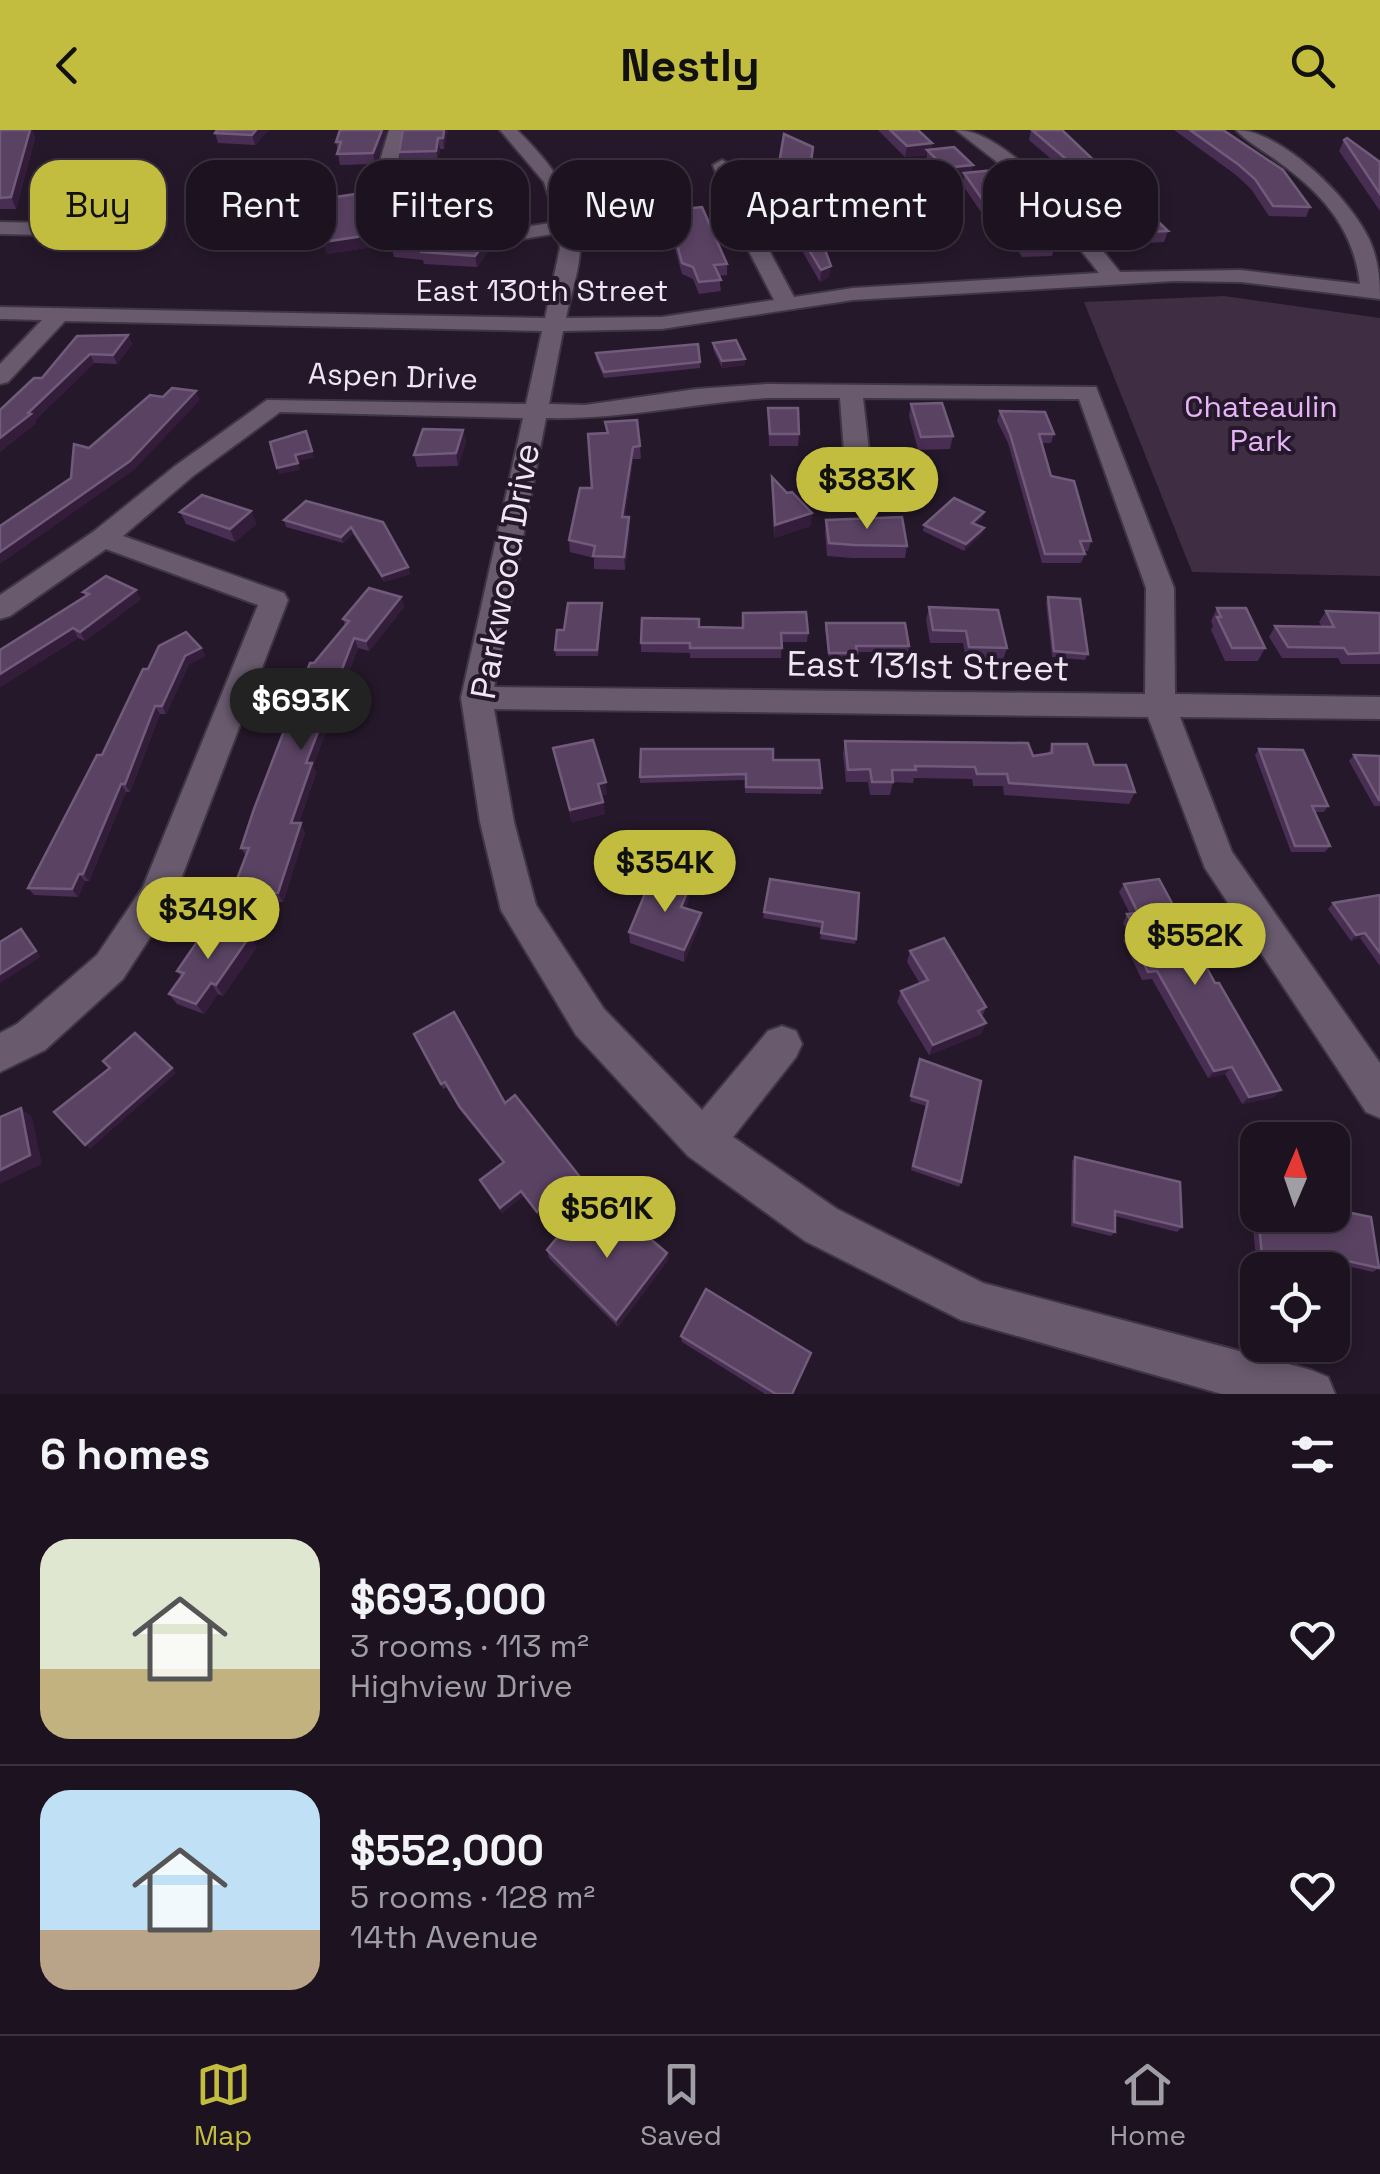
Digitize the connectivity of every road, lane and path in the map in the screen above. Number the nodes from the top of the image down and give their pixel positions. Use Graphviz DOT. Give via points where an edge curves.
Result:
graph roads {
  1 [pos="397,130"];
  2 [pos="508,130"];
  3 [pos="1244,130"];
  4 [pos="964,131"];
  5 [pos="389,160"];
  6 [pos="549,175"];
  7 [pos="0,228"];
  8 [pos="30,229"];
  9 [pos="570,250"];
  10 [pos="759,250"];
  11 [pos="1112,277"];
  12 [pos="1375,292"];
  13 [pos="786,302"];
  14 [pos="0,313"];
  15 [pos="60,314"];
  16 [pos="553,324"];
  17 [pos="0,378"];
  18 [pos="851,392"];
  19 [pos="534,412"];
  20 [pos="859,478"];
  21 [pos="103,538"];
  22 [pos="0,609"];
  23 [pos="476,698"];
  24 [pos="1160,706"];
  25 [pos="1380,708"];
  26 [pos="782,1044"];
  27 [pos="0,1053"];
  28 [pos="1375,1081"];
  29 [pos="704,1141"];
  30 [pos="1311,1394"];
  1 -- 5 [label="street"];
  2 -- 6 [label="street, Parkwood Drive"];
  3 -- 12 [label="street" via="1323,188 1361,238"];
  4 -- 11 [label="street" via="1039,186"];
  7 -- 8 [label="street"];
  9 -- 16 [label="street, Parkwood Drive"];
  10 -- 13 [label="street"];
  11 -- 12 [label="street, East 130th Street" via="1242,276"];
  11 -- 13 [label="street, East 130th Street"];
  13 -- 16 [label="street, East 130th Street" via="668,322"];
  14 -- 15 [label="street, East 130th Street"];
  15 -- 16 [label="street, East 130th Street"];
  15 -- 17 [label="street"];
  16 -- 19 [label="street, Parkwood Drive"];
  18 -- 19 [label="street, Aspen Drive" via="767,391"];
  18 -- 20 [label="street"];
  18 -- 24 [label="street, Aspen Drive" via="1088,392 1160,588"];
  19 -- 21 [label="street, Aspen Drive" via="275,405"];
  19 -- 23 [label="street, Parkwood Drive"];
  21 -- 22 [label="street, Aspen Drive"];
  21 -- 27 [label="street" via="274,600 158,894 110,967 31,1036"];
  23 -- 24 [label="street, East 131st Street"];
  23 -- 29 [label="street, Parkwood Drive" via="519,910 590,1022"];
  24 -- 25 [label="street, East 131st Street"];
  24 -- 28 [label="street" via="1217,858"];
  26 -- 29 [label="street"];
  29 -- 30 [label="street, Parkwood Drive" via="821,1225 977,1304"];
}
